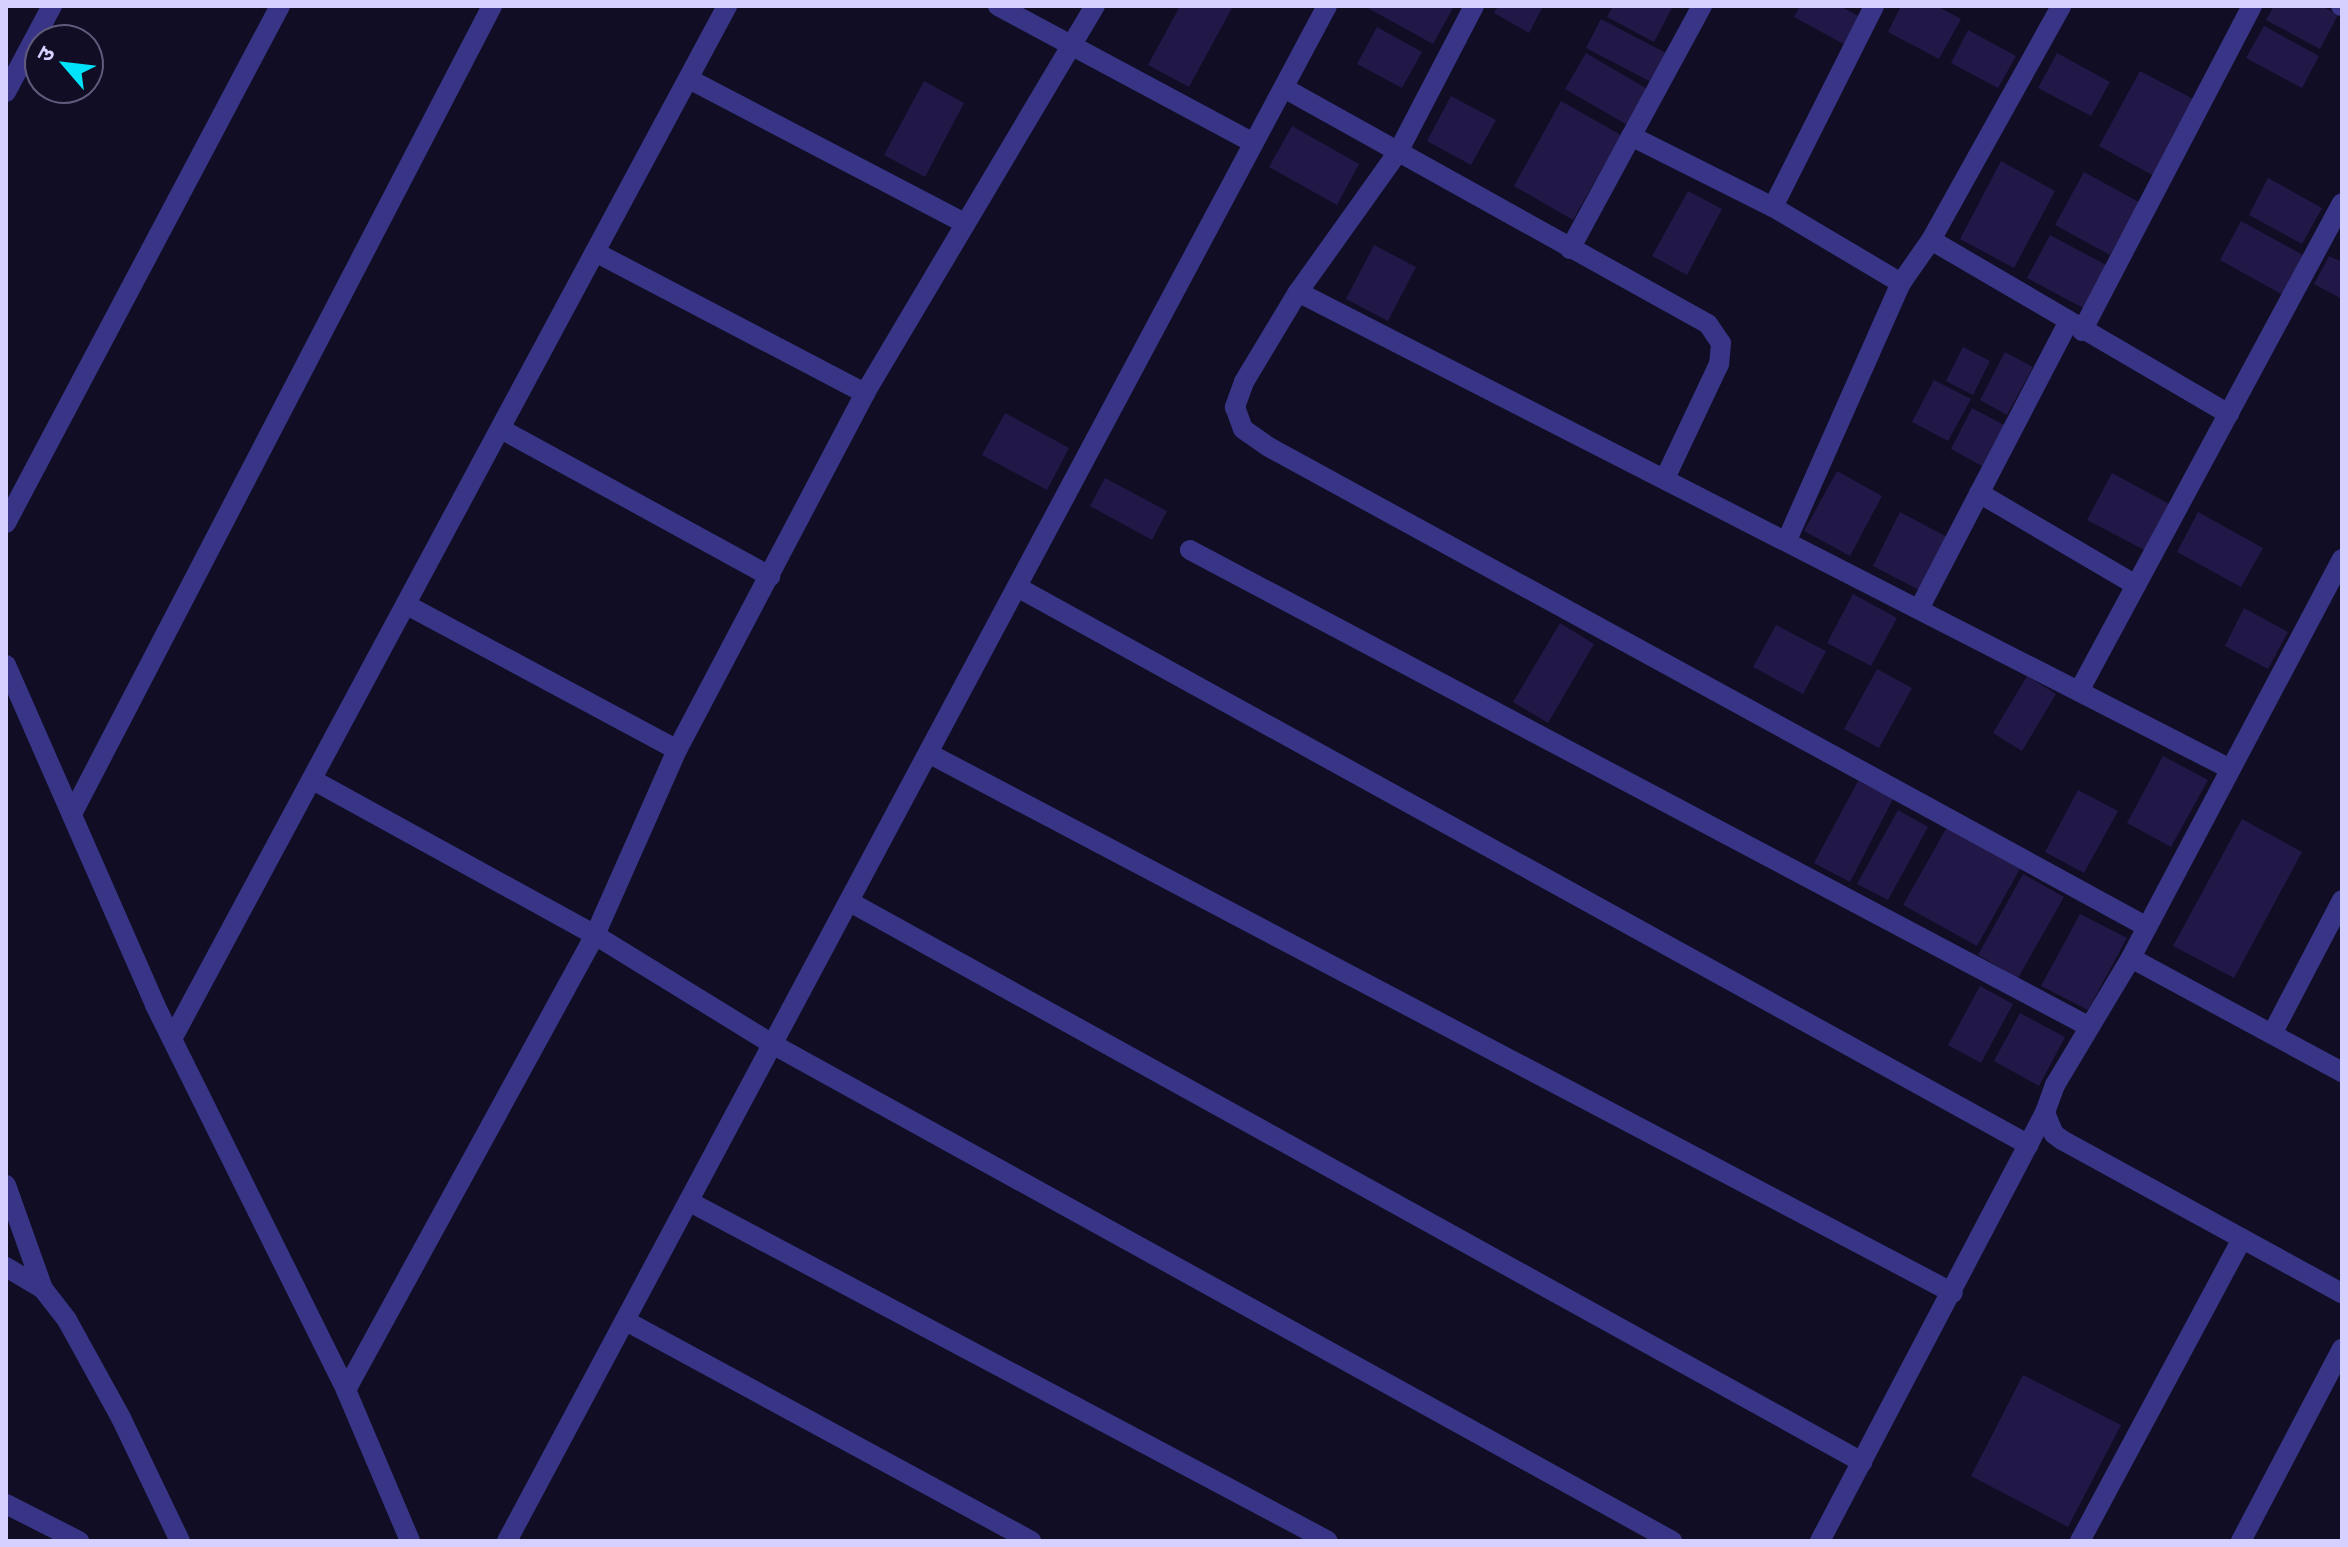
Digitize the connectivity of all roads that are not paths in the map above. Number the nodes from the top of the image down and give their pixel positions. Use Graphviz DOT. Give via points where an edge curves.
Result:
graph roads {
  1 [pos="52,6"];
  2 [pos="280,6"];
  3 [pos="492,6"];
  4 [pos="727,6"];
  5 [pos="998,6"];
  6 [pos="1095,6"];
  7 [pos="1327,6"];
  8 [pos="1474,6"];
  9 [pos="1702,6"];
  10 [pos="1874,6"];
  11 [pos="2061,6"];
  12 [pos="2252,6"];
  13 [pos="1073,46"];
  14 [pos="689,79"];
  15 [pos="1284,88"];
  16 [pos="6,92"];
  17 [pos="1631,136"];
  18 [pos="1254,143"];
  19 [pos="1398,152"];
  20 [pos="2342,203"];
  21 [pos="1773,207"];
  22 [pos="965,223"];
  23 [pos="1931,240"];
  24 [pos="1570,249"];
  25 [pos="595,252"];
  26 [pos="1901,283"];
  27 [pos="1298,292"];
  28 [pos="2075,327"];
  29 [pos="865,393"];
  30 [pos="2229,414"];
  31 [pos="501,429"];
  32 [pos="1665,478"];
  33 [pos="1979,493"];
  34 [pos="6,523"];
  35 [pos="1787,540"];
  36 [pos="1190,550"];
  37 [pos="2342,559"];
  38 [pos="770,576"];
  39 [pos="2136,585"];
  40 [pos="1019,588"];
  41 [pos="407,605"];
  42 [pos="1919,609"];
  43 [pos="6,665"];
  44 [pos="2079,691"];
  45 [pos="677,750"];
  46 [pos="930,754"];
  47 [pos="2230,769"];
  48 [pos="313,780"];
  49 [pos="72,814"];
  50 [pos="2342,900"];
  51 [pos="850,902"];
  52 [pos="2147,927"];
  53 [pos="595,935"];
  54 [pos="2131,958"];
  55 [pos="2088,1026"];
  56 [pos="2272,1034"];
  57 [pos="172,1039"];
  58 [pos="774,1045"];
  59 [pos="2342,1072"];
  60 [pos="2045,1113"];
  61 [pos="2029,1145"];
  62 [pos="6,1185"];
  63 [pos="690,1202"];
  64 [pos="2242,1239"];
  65 [pos="6,1267"];
  66 [pos="43,1289"];
  67 [pos="1953,1293"];
  68 [pos="2342,1293"];
  69 [pos="626,1321"];
  70 [pos="2342,1349"];
  71 [pos="346,1390"];
  72 [pos="1862,1462"];
  73 [pos="6,1504"];
  74 [pos="79,1541"];
  75 [pos="180,1541"];
  76 [pos="410,1541"];
  77 [pos="507,1541"];
  78 [pos="1031,1541"];
  79 [pos="1328,1541"];
  80 [pos="1672,1541"];
  81 [pos="1820,1541"];
  82 [pos="2080,1541"];
  83 [pos="2241,1541"];
  1 -- 16 [label="street"];
  2 -- 34 [label="street"];
  3 -- 49 [label="street"];
  4 -- 14 [label="street"];
  5 -- 13 [label="street"];
  6 -- 13 [label="street"];
  7 -- 15 [label="street"];
  8 -- 19 [label="street"];
  9 -- 17 [label="street"];
  10 -- 21 [label="street"];
  11 -- 23 [label="street"];
  12 -- 28 [label="street"];
  13 -- 18 [label="street"];
  13 -- 22 [label="street"];
  14 -- 22 [label="street"];
  14 -- 25 [label="street"];
  15 -- 18 [label="street"];
  15 -- 19 [label="street"];
  17 -- 21 [label="street"];
  17 -- 24 [label="street"];
  18 -- 40 [label="street"];
  19 -- 24 [label="street"];
  19 -- 27 [label="street"];
  20 -- 30 [label="street"];
  21 -- 26 [label="street"];
  22 -- 29 [label="street"];
  23 -- 26 [label="street"];
  23 -- 28 [label="street"];
  24 -- 32 [label="street" via="1708,324 1721,343 1719,364"];
  25 -- 29 [label="street"];
  25 -- 31 [label="street"];
  26 -- 35 [label="street"];
  27 -- 32 [label="street"];
  27 -- 52 [label="street" via="1244,382 1235,407 1243,429"];
  28 -- 30 [label="street"];
  28 -- 33 [label="street"];
  29 -- 38 [label="street"];
  30 -- 39 [label="street"];
  31 -- 38 [label="street"];
  31 -- 41 [label="street"];
  32 -- 35 [label="street"];
  33 -- 39 [label="street"];
  33 -- 42 [label="street"];
  35 -- 42 [label="street"];
  36 -- 55 [label="street"];
  37 -- 47 [label="street"];
  38 -- 45 [label="street"];
  39 -- 44 [label="street"];
  40 -- 46 [label="street"];
  40 -- 61 [label="street"];
  41 -- 45 [label="street"];
  41 -- 48 [label="street"];
  42 -- 44 [label="street"];
  43 -- 49 [label="street"];
  44 -- 47 [label="street"];
  45 -- 53 [label="street"];
  46 -- 51 [label="street"];
  46 -- 67 [label="street"];
  47 -- 52 [label="street"];
  48 -- 53 [label="street"];
  48 -- 57 [label="street"];
  49 -- 57 [label="street"];
  50 -- 56 [label="street"];
  51 -- 58 [label="street"];
  51 -- 72 [label="street"];
  52 -- 54 [label="street"];
  53 -- 58 [label="street"];
  53 -- 71 [label="street"];
  54 -- 55 [label="street"];
  54 -- 56 [label="street"];
  55 -- 60 [label="street"];
  56 -- 59 [label="street"];
  57 -- 71 [label="street"];
  58 -- 63 [label="street"];
  58 -- 80 [label="street"];
  60 -- 61 [label="street"];
  60 -- 64 [label="street" via="2062,1140"];
  61 -- 67 [label="street"];
  62 -- 66 [label="street"];
  63 -- 69 [label="street"];
  63 -- 79 [label="street"];
  64 -- 68 [label="street"];
  64 -- 82 [label="street"];
  65 -- 66 [label="street"];
  66 -- 75 [label="street" via="67,1320 121,1418"];
  67 -- 72 [label="street"];
  69 -- 77 [label="street"];
  69 -- 78 [label="street"];
  70 -- 83 [label="street"];
  71 -- 76 [label="street"];
  72 -- 81 [label="street"];
  73 -- 74 [label="street"];
}
